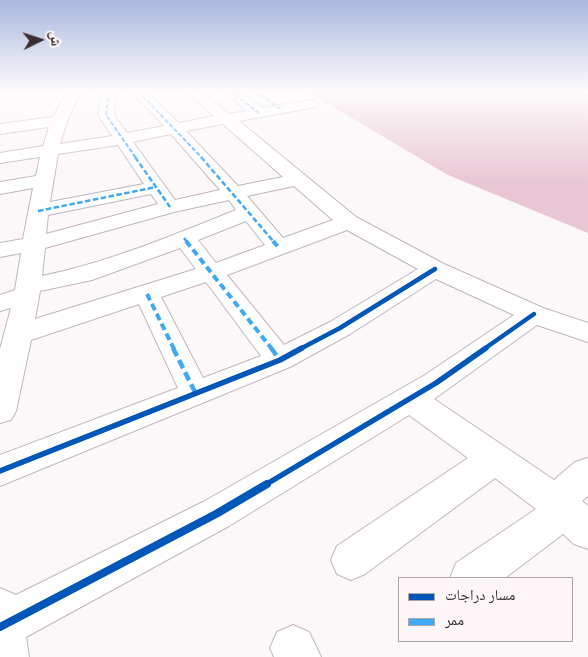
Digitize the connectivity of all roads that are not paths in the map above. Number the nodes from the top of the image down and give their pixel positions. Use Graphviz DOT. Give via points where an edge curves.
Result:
graph roads {
  1 [pos="58,121"];
  2 [pos="53,122"];
  3 [pos="111,122"];
  4 [pos="169,122"];
  5 [pos="210,122"];
  6 [pos="228,122"];
  7 [pos="175,128"];
  8 [pos="0,129"];
  9 [pos="124,139"];
  10 [pos="50,150"];
  11 [pos="0,158"];
  12 [pos="44,180"];
  13 [pos="295,180"];
  14 [pos="156,187"];
  15 [pos="0,188"];
  16 [pos="233,193"];
  17 [pos="170,207"];
  18 [pos="38,211"];
  19 [pos="248,213"];
  20 [pos="348,222"];
  21 [pos="184,238"];
  22 [pos="35,244"];
  23 [pos="278,248"];
  24 [pos="0,250"];
  25 [pos="435,269"];
  26 [pos="213,272"];
  27 [pos="28,291"];
  28 [pos="147,294"];
  29 [pos="0,303"];
  30 [pos="534,314"];
  31 [pos="588,333"];
  32 [pos="18,334"];
  33 [pos="280,360"];
  34 [pos="3,379"];
  35 [pos="196,394"];
  36 [pos="410,399"];
  37 [pos="0,411"];
  38 [pos="494,459"];
  39 [pos="0,471"];
  40 [pos="588,473"];
  41 [pos="570,514"];
  42 [pos="351,560"];
  43 [pos="473,577"];
  44 [pos="2,630"];
  1 -- 10 [label="street"];
  2 -- 8 [label="street"];
  3 -- 9 [label="street"];
  4 -- 7 [label="street"];
  5 -- 7 [label="street"];
  6 -- 13 [label="street"];
  7 -- 9 [label="street"];
  7 -- 16 [label="street"];
  9 -- 10 [label="street"];
  9 -- 14 [label="street"];
  10 -- 11 [label="street"];
  10 -- 12 [label="street"];
  12 -- 15 [label="street"];
  12 -- 18 [label="street"];
  13 -- 16 [label="street"];
  13 -- 20 [label="street"];
  14 -- 17 [label="street"];
  14 -- 18 [label="street"];
  16 -- 17 [label="street"];
  16 -- 19 [label="street"];
  17 -- 22 [label="street"];
  18 -- 22 [label="street"];
  19 -- 21 [label="street"];
  19 -- 23 [label="street"];
  20 -- 23 [label="street"];
  20 -- 25 [label="street"];
  21 -- 26 [label="street"];
  21 -- 27 [label="street" via="120,264"];
  22 -- 24 [label="street"];
  22 -- 27 [label="street"];
  23 -- 26 [label="street"];
  25 -- 30 [label="street"];
  25 -- 33 [label="street" via="340,328"];
  26 -- 28 [label="street"];
  26 -- 33 [label="street"];
  27 -- 29 [label="street"];
  27 -- 32 [label="street"];
  28 -- 32 [label="street"];
  28 -- 35 [label="street"];
  30 -- 31 [label="street"];
  30 -- 36 [label="street"];
  32 -- 34 [label="street"];
  33 -- 35 [label="street"];
  34 -- 37 [label="street"];
  35 -- 39 [label="street"];
  36 -- 38 [label="street"];
  36 -- 44 [label="street" via="216,514"];
  38 -- 41 [label="street"];
  38 -- 42 [label="street"];
  40 -- 41 [label="street"];
  41 -- 43 [label="street"];
}
